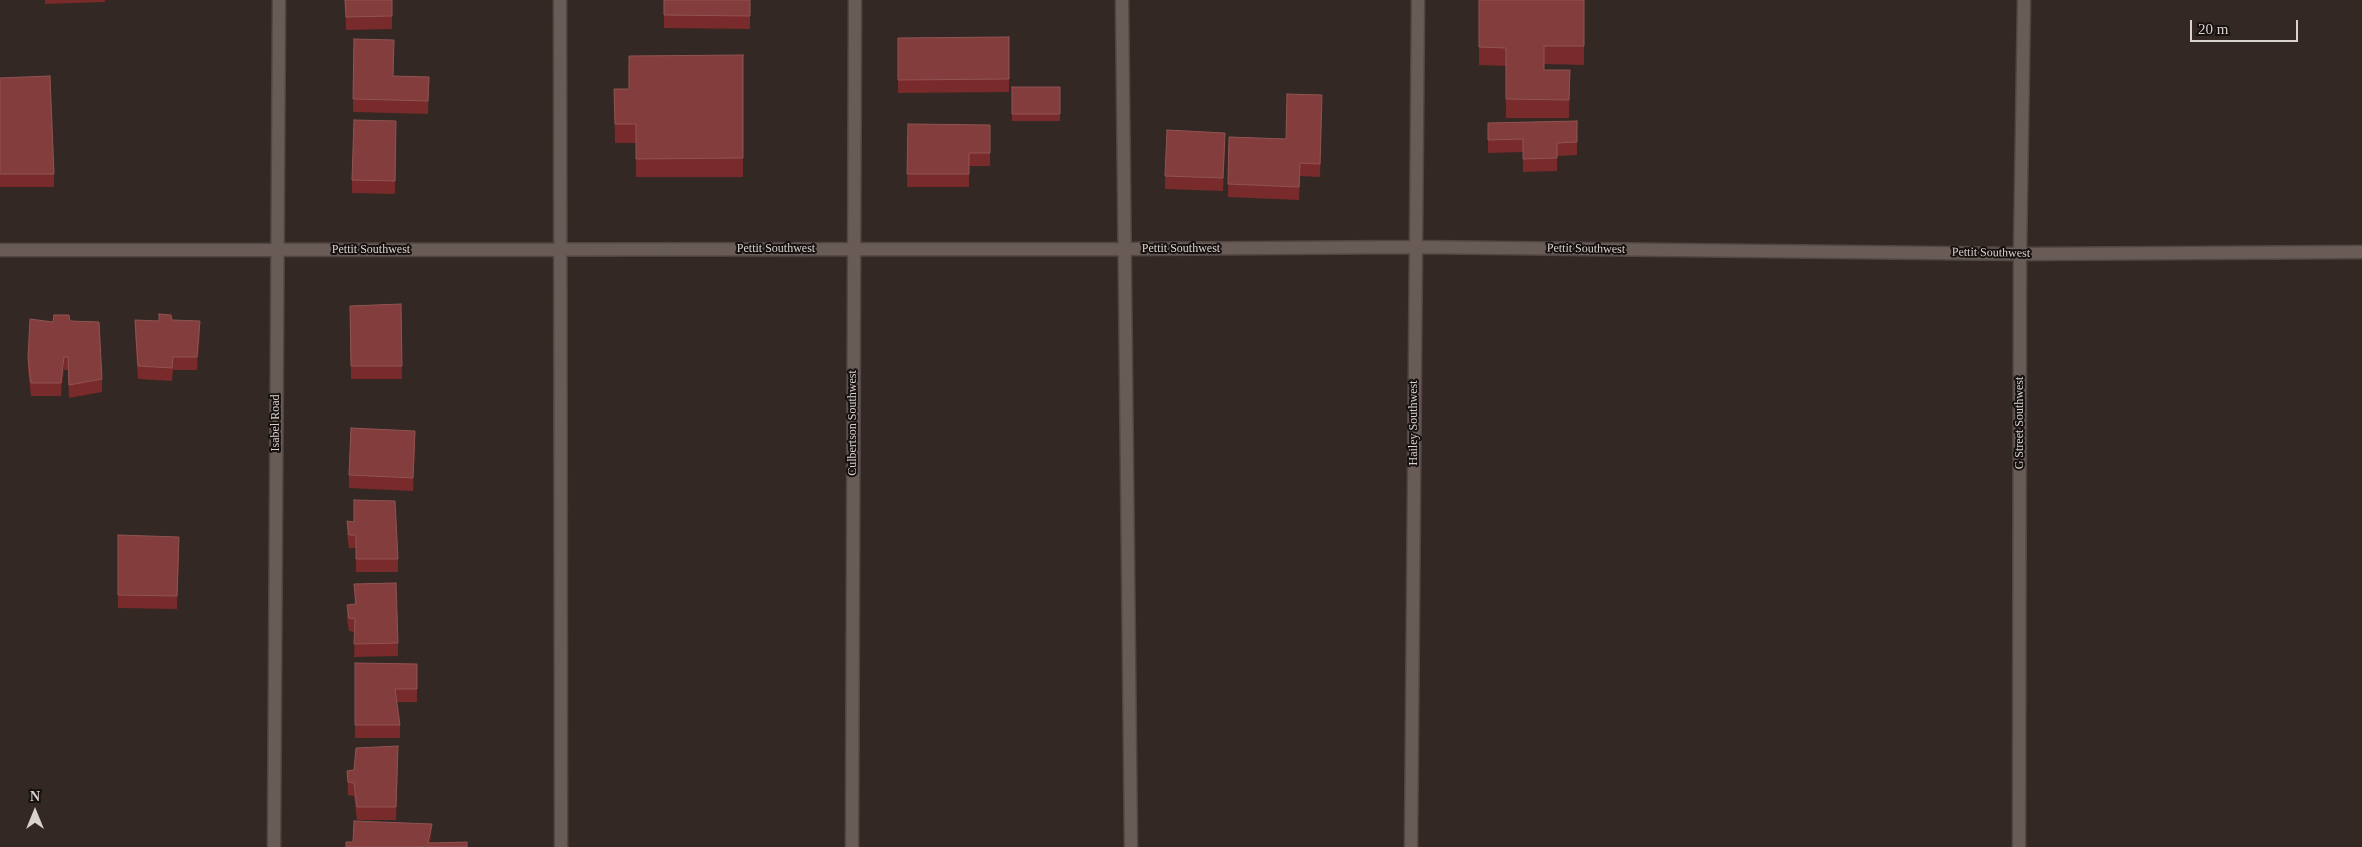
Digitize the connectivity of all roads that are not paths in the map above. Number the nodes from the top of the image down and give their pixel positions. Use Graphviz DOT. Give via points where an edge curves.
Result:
graph roads {
  1 [pos="279,0"];
  2 [pos="560,0"];
  3 [pos="855,0"];
  4 [pos="1122,0"];
  5 [pos="1418,0"];
  6 [pos="2024,0"];
  7 [pos="1416,247"];
  8 [pos="854,249"];
  9 [pos="1124,249"];
  10 [pos="0,250"];
  11 [pos="277,250"];
  12 [pos="561,250"];
  13 [pos="2362,252"];
  14 [pos="2020,254"];
  15 [pos="274,847"];
  16 [pos="561,847"];
  17 [pos="852,847"];
  18 [pos="1131,847"];
  19 [pos="1411,847"];
  20 [pos="2019,847"];
  1 -- 11 [label="street, Isabel Road"];
  2 -- 12 [label="street"];
  3 -- 8 [label="street, Culbertson Southwest"];
  4 -- 9 [label="street"];
  5 -- 7 [label="street, Hailey Southwest"];
  6 -- 14 [label="street, G Street Southwest"];
  7 -- 9 [label="street, Pettit Southwest"];
  7 -- 14 [label="street, Pettit Southwest"];
  7 -- 19 [label="street, Hailey Southwest"];
  8 -- 9 [label="street, Pettit Southwest"];
  8 -- 12 [label="street, Pettit Southwest"];
  8 -- 17 [label="street, Culbertson Southwest"];
  9 -- 18 [label="street"];
  10 -- 11 [label="street, Pettit Southwest"];
  11 -- 12 [label="street, Pettit Southwest"];
  11 -- 15 [label="street, Isabel Road"];
  12 -- 16 [label="street"];
  13 -- 14 [label="street, Pettit Southwest"];
  14 -- 20 [label="street, G Street Southwest"];
}
